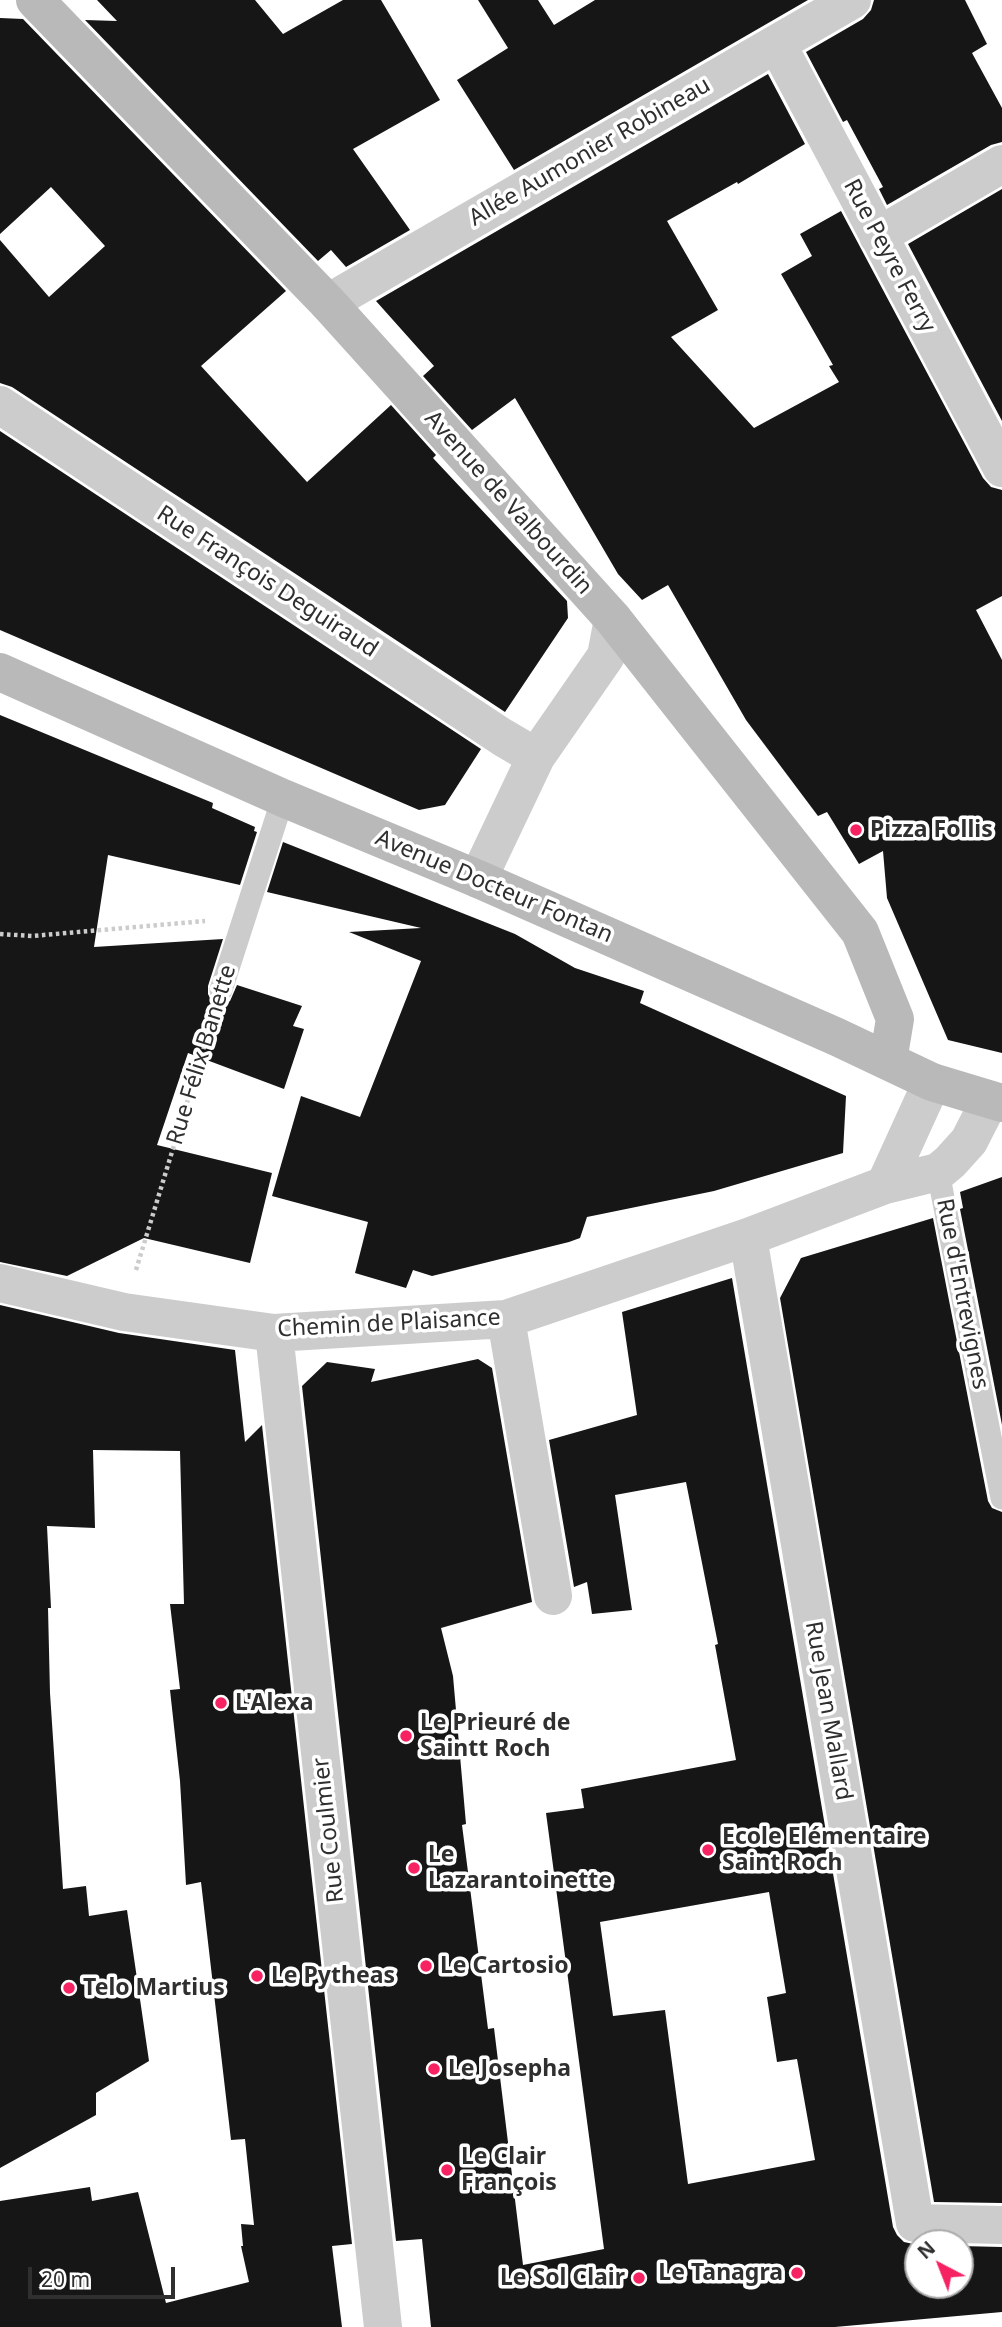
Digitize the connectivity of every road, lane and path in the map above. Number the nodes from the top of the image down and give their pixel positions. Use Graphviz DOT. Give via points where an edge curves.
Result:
graph roads {
  1 [pos="35,0"];
  2 [pos="852,0"];
  3 [pos="777,44"];
  4 [pos="1002,164"];
  5 [pos="878,236"];
  6 [pos="328,303"];
  7 [pos="0,405"];
  8 [pos="1002,468"];
  9 [pos="613,619"];
  10 [pos="0,672"];
  11 [pos="536,757"];
  12 [pos="283,798"];
  13 [pos="478,879"];
  14 [pos="244,920"];
  15 [pos="0,934"];
  16 [pos="221,990"];
  17 [pos="888,1061"];
  18 [pos="932,1083"];
  19 [pos="996,1102"];
  20 [pos="938,1172"];
  21 [pos="885,1185"];
  22 [pos="748,1237"];
  23 [pos="0,1283"];
  24 [pos="124,1311"];
  25 [pos="506,1319"];
  26 [pos="274,1333"];
  27 [pos="1002,1498"];
  28 [pos="553,1596"];
  29 [pos="1002,2225"];
  30 [pos="383,2327"];
  1 -- 6 [label="street, Avenue de Valbourdin"];
  2 -- 3 [label="street, Allée Aumonier Robineau"];
  3 -- 5 [label="street, Rue Peyre Ferry"];
  3 -- 6 [label="street, Allée Aumonier Robineau"];
  4 -- 5 [label="street"];
  5 -- 8 [label="street, Rue Peyre Ferry"];
  6 -- 9 [label="street, Avenue de Valbourdin"];
  7 -- 11 [label="street, Rue François Deguiraud"];
  9 -- 11 [label="street" via="606,656"];
  9 -- 17 [label="street, Avenue de Valbourdin" via="860,932 895,1019"];
  10 -- 12 [label="street, Avenue Docteur Fontan"];
  11 -- 13 [label="street"];
  12 -- 13 [label="street, Avenue Docteur Fontan"];
  12 -- 14 [label="lane, Rue Félix Banette"];
  13 -- 17 [label="street, Avenue Docteur Fontan"];
  14 -- 15 [label="path" via="33,936"];
  14 -- 16 [label="lane, Rue Félix Banette"];
  16 -- 24 [label="path, Rue Félix Banette"];
  17 -- 18 [label="street, Avenue Docteur Fontan"];
  18 -- 19 [label="street, Avenue Docteur Fontan"];
  18 -- 21 [label="street"];
  19 -- 20 [label="street"];
  20 -- 21 [label="street, Chemin de Plaisance"];
  20 -- 27 [label="lane, Rue d'Entrevignes"];
  21 -- 22 [label="street, Chemin de Plaisance"];
  22 -- 25 [label="street, Chemin de Plaisance"];
  22 -- 29 [label="street, Rue Jean Mallard" via="915,2223"];
  23 -- 24 [label="street, Chemin de Plaisance"];
  24 -- 26 [label="street, Chemin de Plaisance"];
  25 -- 26 [label="street, Chemin de Plaisance"];
  25 -- 28 [label="street"];
  26 -- 30 [label="street, Rue Coulmier"];
}
